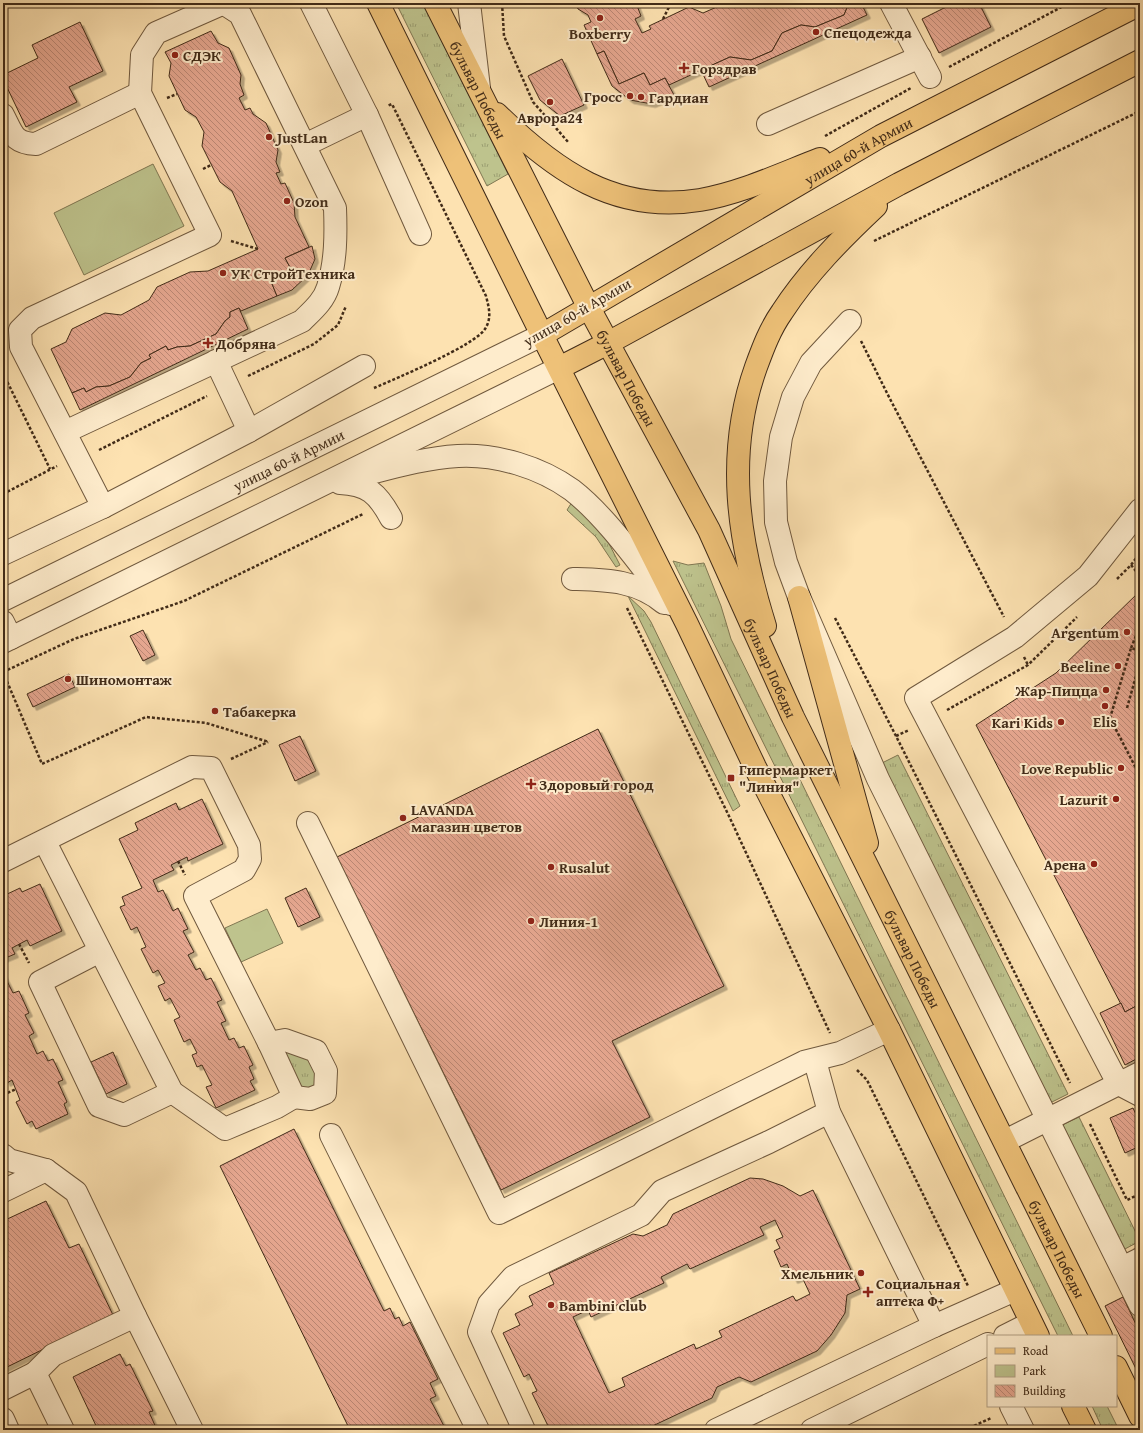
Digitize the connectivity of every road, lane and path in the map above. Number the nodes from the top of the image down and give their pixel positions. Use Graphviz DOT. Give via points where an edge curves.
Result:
graph roads {
  1 [pos="223,3"];
  2 [pos="310,3"];
  3 [pos="378,3"];
  4 [pos="435,3"];
  5 [pos="469,3"];
  6 [pos="502,3"];
  7 [pos="671,3"];
  8 [pos="891,3"];
  9 [pos="1068,3"];
  10 [pos="1140,4"];
  11 [pos="663,19"];
  12 [pos="920,57"];
  13 [pos="1140,61"];
  14 [pos="930,77"];
  15 [pos="140,94"];
  16 [pos="482,97"];
  17 [pos="1140,111"];
  18 [pos="3,115"];
  19 [pos="367,115"];
  20 [pos="768,124"];
  21 [pos="881,136"];
  22 [pos="822,138"];
  23 [pos="305,145"];
  24 [pos="571,146"];
  25 [pos="899,184"];
  26 [pos="420,234"];
  27 [pos="210,235"];
  28 [pos="870,243"];
  29 [pos="258,249"];
  30 [pos="350,300"];
  31 [pos="588,306"];
  32 [pos="855,330"];
  33 [pos="542,334"];
  34 [pos="608,343"];
  35 [pos="216,362"];
  36 [pos="364,366"];
  37 [pos="559,368"];
  38 [pos="3,373"];
  39 [pos="228,386"];
  40 [pos="367,392"];
  41 [pos="249,431"];
  42 [pos="65,432"];
  43 [pos="78,460"];
  44 [pos="50,469"];
  45 [pos="328,482"];
  46 [pos="3,494"];
  47 [pos="102,507"];
  48 [pos="387,510"];
  49 [pos="1140,510"];
  50 [pos="3,554"];
  51 [pos="1131,566"];
  52 [pos="1140,576"];
  53 [pos="573,579"];
  54 [pos="615,581"];
  55 [pos="799,597"];
  56 [pos="3,600"];
  57 [pos="687,624"];
  58 [pos="1140,626"];
  59 [pos="6,634"];
  60 [pos="1014,637"];
  61 [pos="1131,648"];
  62 [pos="1140,651"];
  63 [pos="1140,662"];
  64 [pos="1028,664"];
  65 [pos="3,672"];
  66 [pos="1127,708"];
  67 [pos="1140,711"];
  68 [pos="793,717"];
  69 [pos="1140,733"];
  70 [pos="211,768"];
  71 [pos="1140,776"];
  72 [pos="308,823"];
  73 [pos="46,842"];
  74 [pos="3,861"];
  75 [pos="880,890"];
  76 [pos="100,951"];
  77 [pos="889,1030"];
  78 [pos="269,1043"];
  79 [pos="840,1053"];
  80 [pos="815,1061"];
  81 [pos="1140,1073"];
  82 [pos="1119,1084"];
  83 [pos="16,1089"];
  84 [pos="172,1092"];
  85 [pos="3,1095"];
  86 [pos="1140,1095"];
  87 [pos="294,1097"];
  88 [pos="829,1112"];
  89 [pos="1048,1120"];
  90 [pos="331,1135"];
  91 [pos="1005,1141"];
  92 [pos="3,1155"];
  93 [pos="46,1170"];
  94 [pos="3,1191"];
  95 [pos="1140,1194"];
  96 [pos="1126,1200"];
  97 [pos="1131,1263"];
  98 [pos="1015,1290"];
  99 [pos="1140,1305"];
  100 [pos="979,1306"];
  101 [pos="135,1316"];
  102 [pos="934,1326"];
  103 [pos="1035,1330"];
  104 [pos="1018,1335"];
  105 [pos="1101,1335"];
  106 [pos="987,1345"];
  107 [pos="1117,1369"];
  108 [pos="35,1373"];
  109 [pos="3,1389"];
  110 [pos="1012,1407"];
  111 [pos="1074,1407"];
  112 [pos="1140,1416"];
  113 [pos="3,1419"];
  114 [pos="8,1430"];
  115 [pos="63,1430"];
  116 [pos="192,1430"];
  117 [pos="478,1430"];
  118 [pos="524,1430"];
  119 [pos="716,1430"];
  120 [pos="812,1430"];
  121 [pos="965,1430"];
  122 [pos="1023,1430"];
  123 [pos="1085,1430"];
  1 -- 15 [label="street" via="156,33 142,56"];
  1 -- 23 [label="street" via="240,14"];
  2 -- 19 [label="street"];
  3 -- 33 [label="main road"];
  4 -- 16 [label="main road, бульвар Победы"];
  5 -- 16 [label="street"];
  6 -- 24 [label="path" via="504,36 533,102"];
  7 -- 11 [label="path"];
  8 -- 12 [label="street"];
  9 -- 14 [label="path"];
  10 -- 21 [label="main road, улица 60-й Армии"];
  12 -- 14 [label="street"];
  12 -- 20 [label="street"];
  13 -- 25 [label="main road"];
  14 -- 22 [label="path"];
  15 -- 18 [label="street" via="36,144 23,143 14,136"];
  15 -- 27 [label="street"];
  16 -- 21 [label="main road" via="518,135 559,166 616,196 646,201 673,203 700,200 737,190"];
  16 -- 31 [label="main road, бульвар Победы"];
  17 -- 28 [label="path"];
  19 -- 23 [label="street"];
  19 -- 26 [label="street"];
  19 -- 40 [label="path" via="392,104 486,296 490,315 484,330 468,344"];
  21 -- 31 [label="main road, улица 60-й Армии"];
  23 -- 35 [label="street" via="335,208 336,242 328,288 317,307 302,321"];
  25 -- 34 [label="main road"];
  25 -- 68 [label="main road" via="837,242 781,312 764,346 740,427 737,469 739,509 754,592"];
  27 -- 29 [label="path"];
  27 -- 42 [label="street" via="32,318 20,330 21,347"];
  30 -- 39 [label="path" via="338,325 314,344"];
  31 -- 33 [label="main road, улица 60-й Армии"];
  31 -- 34 [label="main road, бульвар Победы"];
  32 -- 55 [label="street" via="811,362 793,397 781,437 775,481 776,522 786,562"];
  32 -- 60 [label="path"];
  33 -- 37 [label="main road"];
  33 -- 56 [label="street, улица 60-й Армии"];
  34 -- 37 [label="main road"];
  34 -- 68 [label="main road, бульвар Победы" via="709,530"];
  35 -- 39 [label="street"];
  35 -- 42 [label="street"];
  36 -- 41 [label="street"];
  37 -- 45 [label="street"];
  37 -- 57 [label="main road"];
  38 -- 44 [label="path"];
  39 -- 41 [label="street"];
  39 -- 43 [label="path"];
  41 -- 47 [label="street"];
  42 -- 43 [label="street"];
  43 -- 44 [label="path"];
  43 -- 47 [label="street"];
  44 -- 46 [label="path"];
  45 -- 48 [label="street" via="353,483 370,490"];
  45 -- 57 [label="street" via="432,459 458,456 487,456 528,467 572,490 609,527"];
  45 -- 59 [label="street"];
  47 -- 50 [label="street"];
  48 -- 65 [label="path" via="358,517 184,601 74,638"];
  49 -- 60 [label="street" via="1088,576"];
  51 -- 52 [label="path"];
  53 -- 54 [label="street"];
  54 -- 57 [label="street" via="633,585 657,598"];
  54 -- 79 [label="path"];
  55 -- 75 [label="main road"];
  55 -- 89 [label="street" via="878,779"];
  57 -- 77 [label="main road" via="755,767"];
  58 -- 61 [label="path"];
  60 -- 64 [label="path"];
  60 -- 82 [label="street" via="916,698 1106,1043"];
  61 -- 62 [label="path"];
  61 -- 71 [label="path" via="1110,718"];
  63 -- 66 [label="path"];
  65 -- 70 [label="path" via="42,764 146,717 206,723 269,742"];
  67 -- 69 [label="path" via="1136,725"];
  68 -- 75 [label="main road, бульвар Победы"];
  70 -- 73 [label="street" via="192,767"];
  70 -- 78 [label="street" via="249,844 250,860 244,870 195,896"];
  72 -- 80 [label="street" via="499,1213 804,1062"];
  73 -- 74 [label="street"];
  73 -- 76 [label="street"];
  75 -- 91 [label="main road, бульвар Победы"];
  76 -- 84 [label="street"];
  76 -- 84 [label="street" via="40,982 99,1106 124,1115"];
  77 -- 79 [label="street"];
  77 -- 98 [label="main road"];
  78 -- 87 [label="street"];
  78 -- 87 [label="street" via="285,1040 316,1051 326,1071 325,1093 310,1099"];
  79 -- 80 [label="street"];
  79 -- 100 [label="path" via="867,1080"];
  80 -- 88 [label="street"];
  81 -- 82 [label="street"];
  82 -- 86 [label="street"];
  82 -- 89 [label="street"];
  83 -- 85 [label="path"];
  84 -- 87 [label="street" via="225,1129 278,1107"];
  88 -- 102 [label="street"];
  88 -- 118 [label="street" via="662,1191 641,1214 513,1277 489,1304 479,1332"];
  89 -- 91 [label="street"];
  89 -- 97 [label="street"];
  90 -- 117 [label="street"];
  91 -- 105 [label="main road, бульвар Победы"];
  92 -- 93 [label="street" via="9,1160"];
  93 -- 94 [label="street"];
  93 -- 101 [label="street" via="76,1192"];
  95 -- 96 [label="path"];
  97 -- 99 [label="street"];
  98 -- 100 [label="street"];
  98 -- 103 [label="main road"];
  100 -- 102 [label="street"];
  101 -- 108 [label="street" via="53,1354"];
  101 -- 116 [label="street"];
  102 -- 119 [label="street"];
  103 -- 104 [label="street"];
  106 -- 120 [label="street"];
  107 -- 112 [label="main road"];
  108 -- 109 [label="street"];
  108 -- 115 [label="street"];
  110 -- 121 [label="path"];
  110 -- 122 [label="street"];
  111 -- 123 [label="main road"];
  113 -- 114 [label="street"];
}
